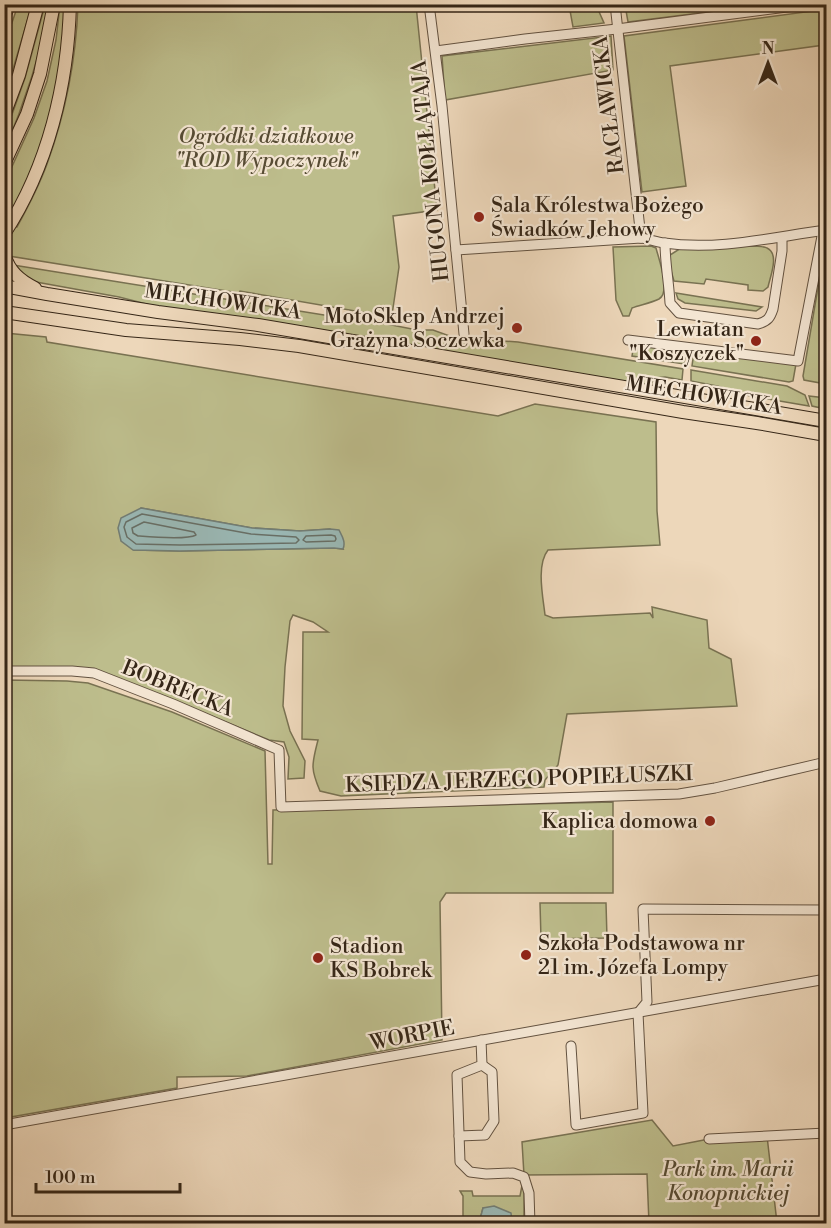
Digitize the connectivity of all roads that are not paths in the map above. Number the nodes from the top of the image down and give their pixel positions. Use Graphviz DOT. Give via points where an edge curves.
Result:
graph roads {
  1 [pos="9,4"];
  2 [pos="38,4"];
  3 [pos="54,4"];
  4 [pos="70,4"];
  5 [pos="429,4"];
  6 [pos="615,4"];
  7 [pos="810,4"];
  8 [pos="4,17"];
  9 [pos="617,29"];
  10 [pos="436,51"];
  11 [pos="4,115"];
  12 [pos="4,164"];
  13 [pos="7,231"];
  14 [pos="825,231"];
  15 [pos="782,237"];
  16 [pos="641,238"];
  17 [pos="4,243"];
  18 [pos="664,243"];
  19 [pos="456,250"];
  20 [pos="4,254"];
  21 [pos="4,286"];
  22 [pos="47,294"];
  23 [pos="4,313"];
  24 [pos="464,334"];
  25 [pos="628,340"];
  26 [pos="826,421"];
  27 [pos="826,435"];
  28 [pos="4,671"];
  29 [pos="826,762"];
  30 [pos="281,807"];
  31 [pos="826,910"];
  32 [pos="826,979"];
  33 [pos="638,1013"];
  34 [pos="480,1040"];
  35 [pos="571,1046"];
  36 [pos="482,1065"];
  37 [pos="4,1125"];
  38 [pos="826,1133"];
  39 [pos="459,1136"];
  40 [pos="709,1139"];
  41 [pos="530,1224"];
  1 -- 8 [label="main road"];
  2 -- 11 [label="main road"];
  3 -- 12 [label="main road" via="40,74"];
  4 -- 13 [label="main road" via="64,76 51,129 33,179"];
  5 -- 10 [label="street, HUGONA KOŁŁĄTAJA"];
  6 -- 9 [label="street, RACŁAWICKA"];
  7 -- 9 [label="street"];
  9 -- 10 [label="street"];
  9 -- 16 [label="street, RACŁAWICKA"];
  10 -- 19 [label="street, HUGONA KOŁŁĄTAJA"];
  13 -- 17 [label="main road"];
  14 -- 15 [label="street"];
  14 -- 25 [label="street" via="798,361"];
  15 -- 18 [label="street" via="722,244"];
  15 -- 18 [label="street" via="773,309 770,317 758,324 679,312 670,303"];
  16 -- 18 [label="street"];
  16 -- 19 [label="street"];
  19 -- 24 [label="street, HUGONA KOŁŁĄTAJA"];
  20 -- 22 [label="main road" via="15,275"];
  21 -- 22 [label="main road, MIECHOWICKA"];
  22 -- 26 [label="main road, MIECHOWICKA" via="269,327"];
  23 -- 27 [label="main road, MIECHOWICKA" via="299,346"];
  28 -- 30 [label="street, BOBRECKA" via="94,673 279,750"];
  29 -- 30 [label="street, KSIĘDZA JERZEGO POPIEŁUSZKI" via="679,794"];
  31 -- 33 [label="street" via="643,909 647,1002"];
  32 -- 33 [label="street, WORPIE"];
  33 -- 34 [label="street, WORPIE"];
  33 -- 35 [label="street" via="643,1113 576,1125"];
  34 -- 36 [label="street"];
  34 -- 37 [label="street, WORPIE"];
  36 -- 39 [label="street" via="457,1075"];
  36 -- 39 [label="street" via="492,1071 494,1121 485,1135"];
  38 -- 40 [label="street"];
  39 -- 41 [label="street" via="460,1162 470,1172 524,1177"];
}
